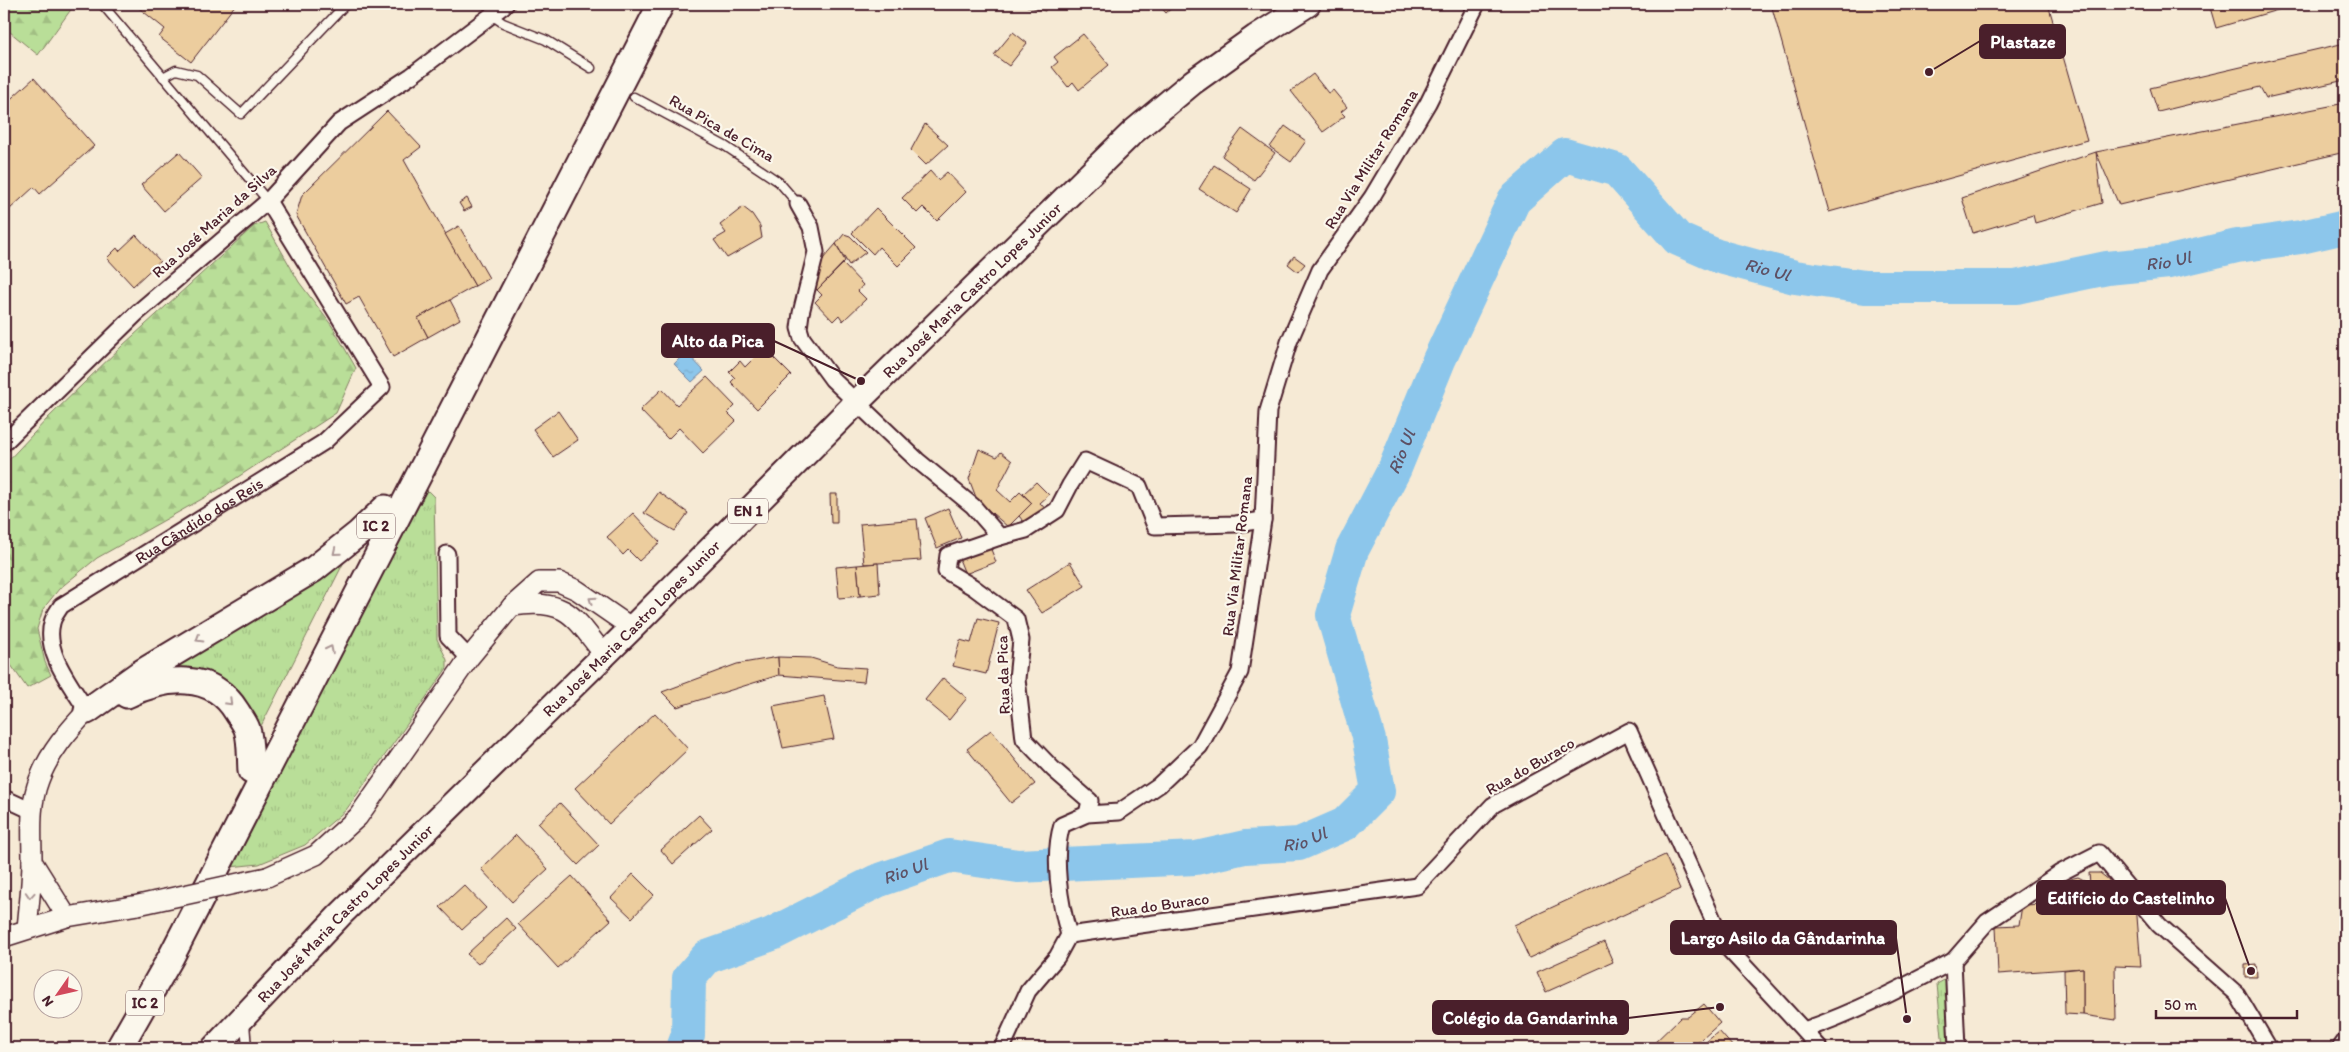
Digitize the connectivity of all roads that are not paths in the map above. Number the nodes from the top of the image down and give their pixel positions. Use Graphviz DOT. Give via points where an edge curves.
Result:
graph roads {
  1 [pos="102,4"];
  2 [pos="346,4"];
  3 [pos="506,4"];
  4 [pos="644,4"];
  5 [pos="662,4"];
  6 [pos="1308,4"];
  7 [pos="1477,4"];
  8 [pos="490,14"];
  9 [pos="591,68"];
  10 [pos="163,77"];
  11 [pos="634,97"];
  12 [pos="268,201"];
  13 [pos="798,204"];
  14 [pos="856,403"];
  15 [pos="4,443"];
  16 [pos="385,508"];
  17 [pos="1263,520"];
  18 [pos="1000,537"];
  19 [pos="446,554"];
  20 [pos="512,606"];
  21 [pos="632,628"];
  22 [pos="604,656"];
  23 [pos="469,658"];
  24 [pos="87,711"];
  25 [pos="251,771"];
  26 [pos="4,798"];
  27 [pos="32,811"];
  28 [pos="1087,814"];
  29 [pos="32,861"];
  30 [pos="67,918"];
  31 [pos="27,928"];
  32 [pos="1069,936"];
  33 [pos="4,937"];
  34 [pos="1953,961"];
  35 [pos="245,1015"];
  36 [pos="1804,1030"];
  37 [pos="2345,1041"];
  38 [pos="106,1048"];
  39 [pos="119,1048"];
  40 [pos="214,1048"];
  41 [pos="247,1048"];
  42 [pos="1002,1048"];
  43 [pos="1820,1048"];
  44 [pos="1957,1048"];
  45 [pos="2269,1048"];
  46 [pos="2340,1048"];
  1 -- 10 [label="lane"];
  2 -- 10 [label="lane" via="241,114 197,75 176,70"];
  3 -- 8 [label="street, Rua José Maria da Silva"];
  4 -- 16 [label="highway, IC 2"];
  39 -- 5 [label="highway, IC 2, one-way" via="171,957"];
  6 -- 14 [label="main road, Rua José Maria Castro Lopes Junior / EN 1" via="1193,82 1133,132"];
  7 -- 17 [label="street, Rua Via Militar Romana" via="1428,103 1372,197 1320,270 1289,342 1268,410"];
  8 -- 9 [label="lane" via="546,40"];
  8 -- 12 [label="street, Rua José Maria da Silva" via="411,76 339,123"];
  10 -- 12 [label="lane"];
  11 -- 13 [label="lane, Rua Pica de Cima" via="725,146 779,182"];
  12 -- 15 [label="street, Rua José Maria da Silva" via="137,313"];
  12 -- 24 [label="street, Rua Cândido dos Reis" via="382,387 324,442 61,606 52,621 50,638 56,657"];
  13 -- 14 [label="street, Rua Pica de Cima" via="811,227 816,252 799,328 802,338 832,379"];
  14 -- 18 [label="street" via="973,506"];
  14 -- 21 [label="main road, Rua José Maria Castro Lopes Junior / EN 1"];
  16 -- 24 [label="highway, one-way" via="359,534 314,569 139,674"];
  16 -- 25 [label="highway, IC 2"];
  17 -- 18 [label="street" via="1155,526 1139,486 1085,461 1057,510 1026,530"];
  17 -- 28 [label="street, Rua Via Militar Romana" via="1240,672 1200,746 1160,785 1119,812"];
  18 -- 28 [label="street, Rua da Pica" via="948,555 946,571 1016,618 1021,640 1017,679 1024,739 1090,801"];
  19 -- 23 [label="street" via="448,636"];
  21 -- 20 [label="street, one-way" via="577,590 559,582 538,582"];
  20 -- 22 [label="street" via="534,603 561,607 580,624"];
  20 -- 23 [label="street"];
  21 -- 22 [label="main road, Rua José Maria Castro Lopes Junior / EN 1"];
  22 -- 35 [label="main road, Rua José Maria Castro Lopes Junior / EN 1" via="340,915"];
  23 -- 30 [label="street, bridge" via="358,817 316,855 267,877"];
  24 -- 25 [label="highway, one-way" via="145,686 175,680 202,683 232,704 247,728"];
  24 -- 27 [label="street" via="52,754 39,780"];
  25 -- 38 [label="highway, IC 2"];
  26 -- 27 [label="street"];
  27 -- 29 [label="street"];
  28 -- 32 [label="street, Rua Via Militar Romana" via="1062,825 1058,841 1062,910"];
  29 -- 30 [label="street"];
  29 -- 31 [label="street, one-way"];
  30 -- 31 [label="street"];
  31 -- 33 [label="street"];
  32 -- 36 [label="street, Rua do Buraco" via="1418,886 1493,805 1629,730 1724,944"];
  32 -- 42 [label="street" via="1058,957 1028,991"];
  34 -- 36 [label="street" via="1889,995"];
  34 -- 44 [label="street"];
  34 -- 45 [label="street" via="1987,922 2060,873 2098,853 2159,925 2237,994"];
  35 -- 40 [label="main road, Rua José Maria Castro Lopes Junior / EN 1"];
  35 -- 41 [label="lane"];
  36 -- 43 [label="street"];
  37 -- 46 [label="street"];
}
